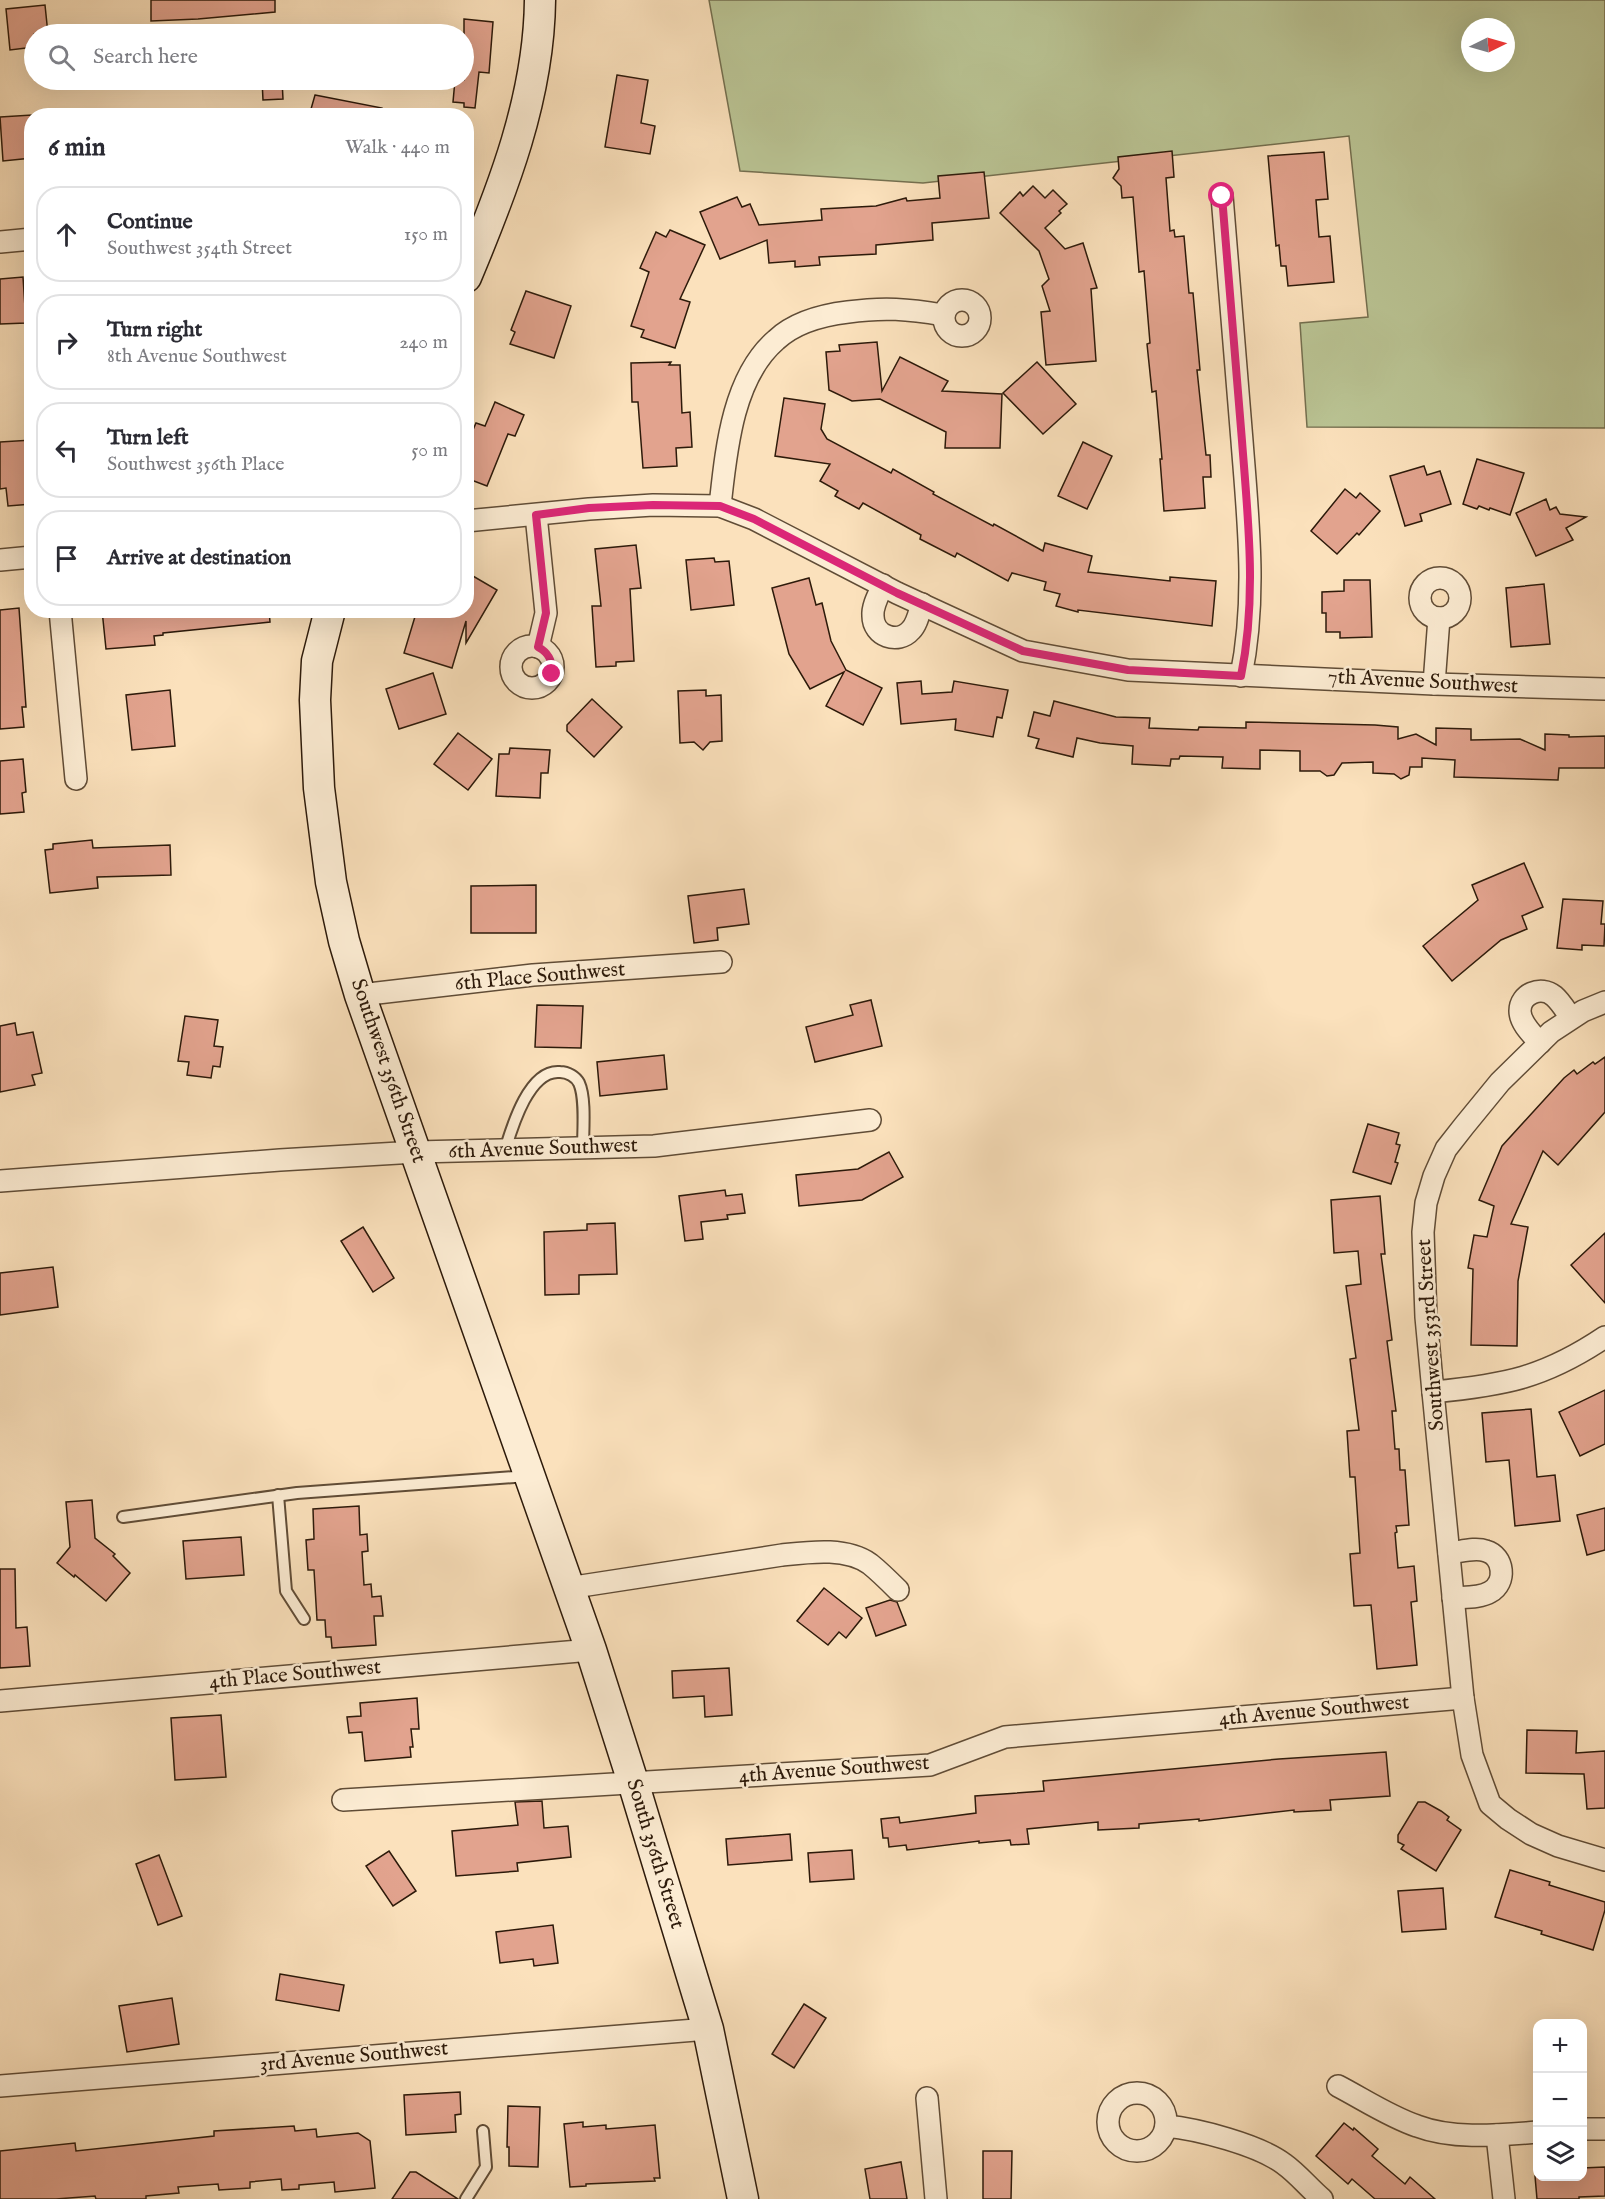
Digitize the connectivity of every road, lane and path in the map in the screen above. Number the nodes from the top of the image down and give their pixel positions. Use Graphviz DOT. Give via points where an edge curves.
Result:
graph roads {
  1 [pos="540,0"];
  2 [pos="1222,196"];
  3 [pos="24,240"];
  4 [pos="0,242"];
  5 [pos="474,258"];
  6 [pos="944,315"];
  7 [pos="720,506"];
  8 [pos="536,515"];
  9 [pos="474,519"];
  10 [pos="24,558"];
  11 [pos="0,560"];
  12 [pos="882,585"];
  13 [pos="922,604"];
  14 [pos="61,618"];
  15 [pos="328,618"];
  16 [pos="1439,618"];
  17 [pos="538,647"];
  18 [pos="1241,676"];
  19 [pos="1434,684"];
  20 [pos="1605,689"];
  21 [pos="76,779"];
  22 [pos="721,962"];
  23 [pos="360,995"];
  24 [pos="1605,1002"];
  25 [pos="1571,1018"];
  26 [pos="1540,1042"];
  27 [pos="870,1120"];
  28 [pos="583,1148"];
  29 [pos="505,1150"];
  30 [pos="416,1152"];
  31 [pos="0,1181"];
  32 [pos="1605,1337"];
  33 [pos="1433,1392"];
  34 [pos="529,1476"];
  35 [pos="278,1495"];
  36 [pos="543,1516"];
  37 [pos="123,1517"];
  38 [pos="1449,1553"];
  39 [pos="568,1588"];
  40 [pos="898,1590"];
  41 [pos="1453,1598"];
  42 [pos="304,1619"];
  43 [pos="591,1650"];
  44 [pos="1463,1698"];
  45 [pos="0,1701"];
  46 [pos="633,1782"];
  47 [pos="343,1800"];
  48 [pos="1605,1860"];
  49 [pos="708,2029"];
  50 [pos="0,2086"];
  51 [pos="1338,2086"];
  52 [pos="927,2098"];
  53 [pos="1166,2126"];
  54 [pos="1587,2129"];
  55 [pos="1605,2129"];
  56 [pos="483,2131"];
  57 [pos="1533,2132"];
  58 [pos="1497,2135"];
  59 [pos="466,2199"];
  60 [pos="743,2199"];
  61 [pos="936,2199"];
  62 [pos="1322,2199"];
  63 [pos="1504,2199"];
  1 -- 5 [label="main road" via="526,110"];
  2 -- 18 [label="street" via="1249,528 1251,588"];
  3 -- 4 [label="street"];
  6 -- 7 [label="street" via="909,309 840,313 811,320 776,339 744,387 726,448"];
  7 -- 8 [label="street" via="589,508"];
  7 -- 12 [label="street" via="754,519"];
  8 -- 9 [label="street"];
  8 -- 17 [label="street" via="546,613"];
  10 -- 11 [label="street"];
  12 -- 13 [label="street"];
  12 -- 13 [label="street" via="872,613 875,627 887,637 909,632"];
  13 -- 18 [label="street, 7th Avenue Southwest" via="1023,651 1128,670"];
  14 -- 21 [label="street"];
  15 -- 23 [label="main road, Southwest 356th Street" via="317,661 319,788 331,882"];
  16 -- 19 [label="street"];
  18 -- 19 [label="street, 7th Avenue Southwest"];
  19 -- 20 [label="street, 7th Avenue Southwest"];
  22 -- 23 [label="street, 6th Place Southwest" via="533,975"];
  23 -- 30 [label="main road, Southwest 356th Street"];
  24 -- 25 [label="street"];
  25 -- 26 [label="street"];
  25 -- 26 [label="street" via="1548,992 1526,996 1521,1019"];
  26 -- 33 [label="street, Southwest 353rd Street" via="1464,1126 1446,1149 1434,1176 1423,1232"];
  27 -- 28 [label="street, 6th Avenue Southwest" via="654,1146"];
  28 -- 29 [label="street, 6th Avenue Southwest"];
  28 -- 29 [label="lane" via="582,1092 578,1081 562,1071 547,1076 526,1096"];
  29 -- 30 [label="street, 6th Avenue Southwest"];
  30 -- 31 [label="street, 6th Avenue Southwest"];
  30 -- 34 [label="main road, Southwest 356th Street"];
  32 -- 33 [label="street" via="1573,1357 1525,1378"];
  33 -- 38 [label="street, Southwest 353rd Street"];
  34 -- 35 [label="lane"];
  34 -- 36 [label="main road, Southwest 356th Street"];
  35 -- 37 [label="lane"];
  35 -- 42 [label="lane" via="286,1591"];
  36 -- 39 [label="main road, South 356th Street"];
  38 -- 41 [label="street, Southwest 353rd Street"];
  38 -- 41 [label="street" via="1485,1550 1501,1566 1499,1582 1489,1593"];
  39 -- 40 [label="street" via="818,1552 862,1560"];
  39 -- 43 [label="main road, South 356th Street"];
  41 -- 44 [label="street, Southwest 353rd Street"];
  43 -- 45 [label="street, 4th Place Southwest"];
  43 -- 46 [label="main road, South 356th Street"];
  44 -- 46 [label="street, 4th Avenue Southwest" via="1005,1737 930,1765"];
  44 -- 48 [label="street, Southwest 353rd Street" via="1472,1755 1490,1804 1531,1834"];
  46 -- 47 [label="street, 4th Avenue Southwest"];
  46 -- 49 [label="main road, South 356th Street"];
  49 -- 50 [label="street, 3rd Avenue Southwest"];
  49 -- 60 [label="main road, South 356th Street"];
  51 -- 58 [label="street" via="1415,2126 1452,2134"];
  52 -- 61 [label="street"];
  53 -- 62 [label="street" via="1260,2149 1284,2164"];
  54 -- 55 [label="street"];
  56 -- 59 [label="lane" via="486,2167"];
  57 -- 58 [label="street"];
  58 -- 63 [label="street"];
}
